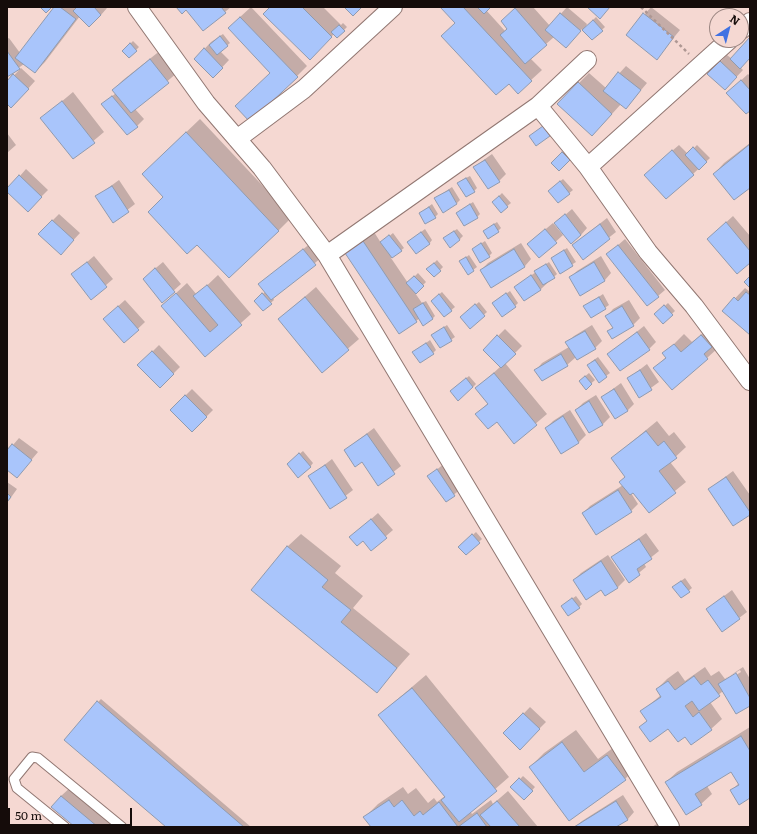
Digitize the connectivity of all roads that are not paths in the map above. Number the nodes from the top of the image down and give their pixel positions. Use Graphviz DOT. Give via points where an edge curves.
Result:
graph roads {
  1 [pos="137,7"];
  2 [pos="393,7"];
  3 [pos="720,48"];
  4 [pos="587,60"];
  5 [pos="538,106"];
  6 [pos="237,139"];
  7 [pos="588,167"];
  8 [pos="327,255"];
  9 [pos="748,374"];
  10 [pos="65,827"];
  11 [pos="122,827"];
  12 [pos="670,827"];
  1 -- 6 [label="street" via="206,102"];
  2 -- 6 [label="street" via="304,89"];
  3 -- 7 [label="street"];
  4 -- 5 [label="street"];
  5 -- 7 [label="street"];
  5 -- 8 [label="street"];
  6 -- 8 [label="street"];
  7 -- 9 [label="street" via="648,252"];
  8 -- 12 [label="street"];
  10 -- 11 [label="lane" via="17,788 14,778 32,757 38,758"];
}
